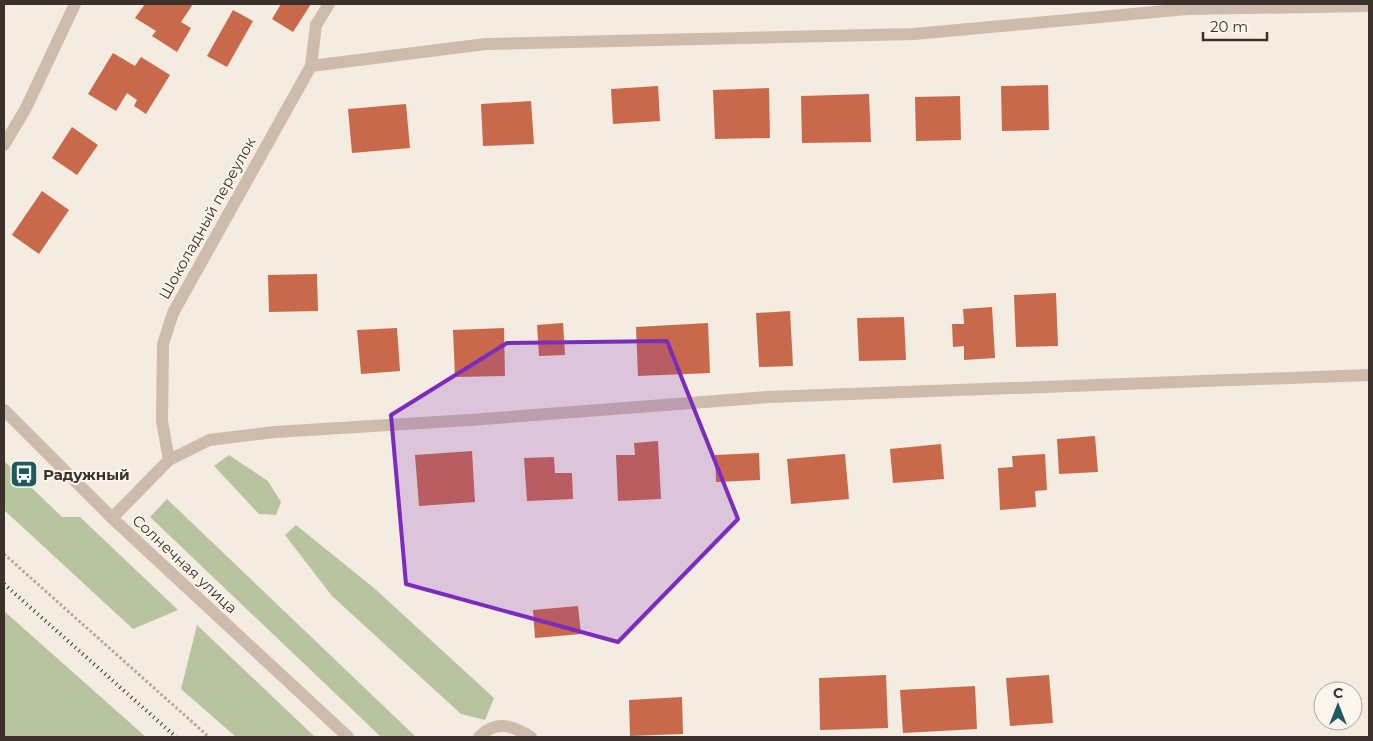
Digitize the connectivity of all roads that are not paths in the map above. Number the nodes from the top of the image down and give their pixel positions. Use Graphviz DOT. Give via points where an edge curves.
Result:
graph roads {
  1 [pos="75,4"];
  2 [pos="329,4"];
  3 [pos="1369,6"];
  4 [pos="311,66"];
  5 [pos="4,145"];
  6 [pos="1369,375"];
  7 [pos="4,410"];
  8 [pos="169,460"];
  9 [pos="112,518"];
  10 [pos="348,737"];
  11 [pos="479,737"];
  12 [pos="531,737"];
  1 -- 5 [label="street" via="26,108"];
  2 -- 4 [label="street, Шоколадный переулок" via="316,25"];
  3 -- 4 [label="street" via="1187,9 914,34 486,44"];
  4 -- 8 [label="street, Шоколадный переулок" via="173,313 163,344 162,421"];
  6 -- 8 [label="street" via="769,397 275,432 209,440"];
  7 -- 9 [label="street, Солнечная улица"];
  8 -- 9 [label="street"];
  9 -- 10 [label="street, Солнечная улица"];
  11 -- 12 [label="street" via="497,725 508,726"];
}
